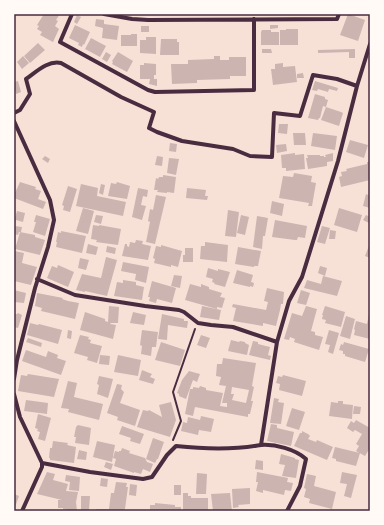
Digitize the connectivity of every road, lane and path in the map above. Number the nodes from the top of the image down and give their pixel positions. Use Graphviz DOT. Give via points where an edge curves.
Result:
graph roads {
  1 [pos="72,14"];
  2 [pos="104,14"];
  3 [pos="339,14"];
  4 [pos="254,19"];
  5 [pos="370,44"];
  6 [pos="357,86"];
  7 [pos="14,112"];
  8 [pos="14,121"];
  9 [pos="38,279"];
  10 [pos="198,322"];
  11 [pos="277,342"];
  12 [pos="14,379"];
  13 [pos="14,394"];
  14 [pos="261,445"];
  15 [pos="176,446"];
  16 [pos="42,463"];
  17 [pos="22,511"];
  18 [pos="287,511"];
  1 -- 4 [label="street" via="60,42 155,92 254,90"];
  2 -- 4 [label="street" via="148,20"];
  3 -- 4 [label="street" via="337,19"];
  5 -- 6 [label="street"];
  6 -- 7 [label="street" via="337,79 312,75 300,116 274,113 272,157 250,156 233,149 182,141 157,132 149,128 154,112 57,62 43,66 26,79 30,94 20,110"];
  6 -- 11 [label="street" via="338,161 302,277 289,302"];
  8 -- 9 [label="street" via="50,200 54,220"];
  9 -- 10 [label="street" via="75,295 180,310"];
  9 -- 12 [label="street"];
  10 -- 11 [label="street" via="211,326 232,327"];
  10 -- 15 [label="path" via="173,392 180,421 172,442"];
  11 -- 14 [label="street"];
  13 -- 16 [label="street" via="20,417"];
  14 -- 15 [label="street" via="205,449"];
  14 -- 18 [label="street" via="269,444 292,451 306,459 300,486"];
  15 -- 16 [label="street" via="167,454 152,476 143,479"];
  16 -- 17 [label="street"];
}
